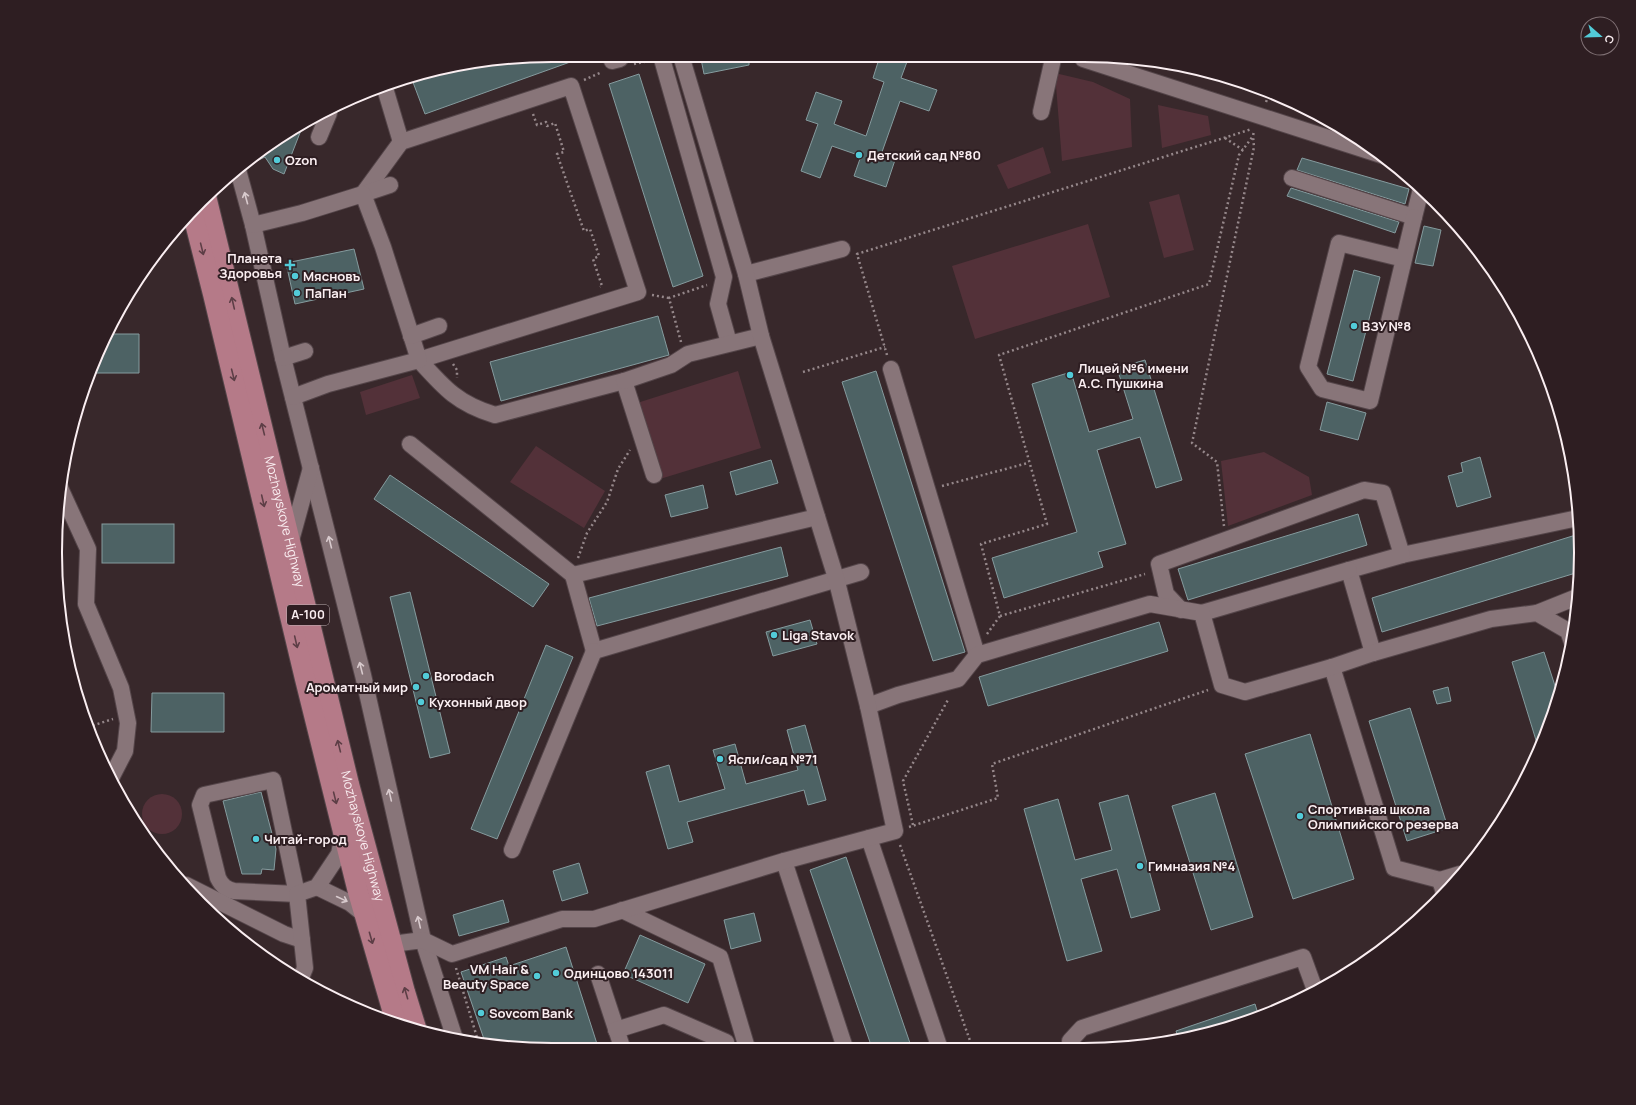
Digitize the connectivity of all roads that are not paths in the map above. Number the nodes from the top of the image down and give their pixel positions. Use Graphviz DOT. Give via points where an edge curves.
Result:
graph roads {
  1 [pos="663,62"];
  2 [pos="683,62"];
  3 [pos="1052,62"];
  4 [pos="1092,62"];
  5 [pos="386,91"];
  6 [pos="1041,112"];
  7 [pos="328,117"];
  8 [pos="319,137"];
  9 [pos="401,142"];
  10 [pos="1363,150"];
  11 [pos="239,175"];
  12 [pos="1292,178"];
  13 [pos="390,185"];
  14 [pos="363,194"];
  15 [pos="1419,196"];
  16 [pos="208,204"];
  17 [pos="1414,217"];
  18 [pos="194,219"];
  19 [pos="253,225"];
  20 [pos="842,249"];
  21 [pos="1404,259"];
  22 [pos="746,274"];
  23 [pos="439,326"];
  24 [pos="411,336"];
  25 [pos="761,336"];
  26 [pos="729,343"];
  27 [pos="305,351"];
  28 [pos="283,358"];
  29 [pos="419,360"];
  30 [pos="891,369"];
  31 [pos="624,382"];
  32 [pos="293,397"];
  33 [pos="410,444"];
  34 [pos="311,467"];
  35 [pos="654,475"];
  36 [pos="65,499"];
  37 [pos="817,517"];
  38 [pos="1573,519"];
  39 [pos="290,544"];
  40 [pos="1402,555"];
  41 [pos="1349,570"];
  42 [pos="861,572"];
  43 [pos="573,574"];
  44 [pos="836,578"];
  45 [pos="1572,599"];
  46 [pos="1181,610"];
  47 [pos="1202,613"];
  48 [pos="1537,613"];
  49 [pos="1568,631"];
  50 [pos="594,651"];
  51 [pos="976,652"];
  52 [pos="1373,653"];
  53 [pos="1332,667"];
  54 [pos="868,706"];
  55 [pos="114,772"];
  56 [pos="343,831"];
  57 [pos="869,838"];
  58 [pos="512,850"];
  59 [pos="784,861"];
  60 [pos="317,887"];
  61 [pos="1442,887"];
  62 [pos="199,891"];
  63 [pos="296,894"];
  64 [pos="622,910"];
  65 [pos="365,915"];
  66 [pos="302,940"];
  67 [pos="423,940"];
  68 [pos="392,944"];
  69 [pos="302,974"];
  70 [pos="598,974"];
  71 [pos="1313,985"];
  72 [pos="394,1017"];
  73 [pos="415,1023"];
  74 [pos="616,1030"];
  75 [pos="453,1033"];
  76 [pos="1070,1041"];
  77 [pos="726,1042"];
  78 [pos="621,1043"];
  79 [pos="745,1043"];
  80 [pos="843,1043"];
  81 [pos="938,1043"];
  1 -- 26 [label="street" via="724,277 718,304"];
  2 -- 22 [label="street"];
  3 -- 6 [label="street"];
  4 -- 10 [label="street" via="1259,120"];
  5 -- 9 [label="street"];
  7 -- 8 [label="street"];
  9 -- 14 [label="street"];
  9 -- 29 [label="street" via="571,86 638,292"];
  19 -- 11 [label="street, one-way"];
  12 -- 17 [label="street"];
  13 -- 14 [label="street"];
  14 -- 19 [label="street"];
  14 -- 24 [label="street"];
  15 -- 17 [label="street"];
  39 -- 16 [label="main road, Mozhayskoye Highway / А-100, one-way"];
  17 -- 21 [label="street"];
  18 -- 56 [label="main road, Mozhayskoye Highway / А-100, one-way"];
  19 -- 28 [label="street"];
  20 -- 22 [label="street"];
  21 -- 21 [label="street" via="1370,401 1322,389 1308,367 1339,243"];
  22 -- 25 [label="street"];
  23 -- 24 [label="street"];
  24 -- 29 [label="street"];
  25 -- 26 [label="street"];
  25 -- 37 [label="street"];
  26 -- 31 [label="street" via="688,354 671,365"];
  27 -- 28 [label="street"];
  28 -- 32 [label="street"];
  29 -- 31 [label="street" via="444,389 476,409 495,415"];
  29 -- 32 [label="street" via="328,384"];
  30 -- 51 [label="street"];
  31 -- 35 [label="street"];
  32 -- 34 [label="street"];
  33 -- 43 [label="street"];
  34 -- 39 [label="street"];
  67 -- 34 [label="street, one-way" via="363,676"];
  36 -- 55 [label="street" via="88,549 86,604 121,688 128,723 125,751"];
  37 -- 43 [label="street"];
  37 -- 44 [label="street"];
  38 -- 40 [label="street"];
  68 -- 39 [label="main road, Mozhayskoye Highway / А-100, one-way" via="349,784"];
  40 -- 41 [label="street"];
  40 -- 46 [label="street" via="1383,493 1364,490 1159,564 1166,594"];
  41 -- 47 [label="street"];
  41 -- 52 [label="street"];
  42 -- 44 [label="street"];
  43 -- 50 [label="street"];
  44 -- 50 [label="street"];
  44 -- 54 [label="street"];
  45 -- 48 [label="street"];
  46 -- 47 [label="street"];
  46 -- 51 [label="street" via="1150,604"];
  47 -- 53 [label="street" via="1222,686 1245,692"];
  48 -- 49 [label="street"];
  48 -- 52 [label="street" via="1491,619"];
  50 -- 58 [label="street"];
  51 -- 54 [label="street" via="958,679"];
  52 -- 53 [label="street"];
  53 -- 61 [label="street" via="1394,868"];
  54 -- 57 [label="street" via="895,831"];
  56 -- 60 [label="street" via="339,854"];
  56 -- 65 [label="main road, Mozhayskoye Highway / А-100"];
  57 -- 59 [label="street"];
  57 -- 81 [label="street"];
  59 -- 64 [label="street"];
  59 -- 80 [label="street"];
  60 -- 63 [label="street"];
  60 -- 65 [label="street, one-way" via="350,902"];
  62 -- 66 [label="street" via="284,934"];
  63 -- 63 [label="street" via="273,780 204,795 200,805 218,878 222,884 234,891"];
  63 -- 66 [label="street"];
  64 -- 67 [label="street" via="594,919 562,919 452,954"];
  64 -- 79 [label="street" via="720,958"];
  65 -- 72 [label="main road, Mozhayskoye Highway / А-100, one-way"];
  66 -- 69 [label="street" via="305,968"];
  67 -- 68 [label="street"];
  67 -- 75 [label="street"];
  73 -- 68 [label="main road, Mozhayskoye Highway / А-100, one-way"];
  70 -- 74 [label="street"];
  71 -- 76 [label="street" via="1303,957 1082,1028"];
  74 -- 77 [label="street" via="664,1015"];
  74 -- 78 [label="street"];
}
